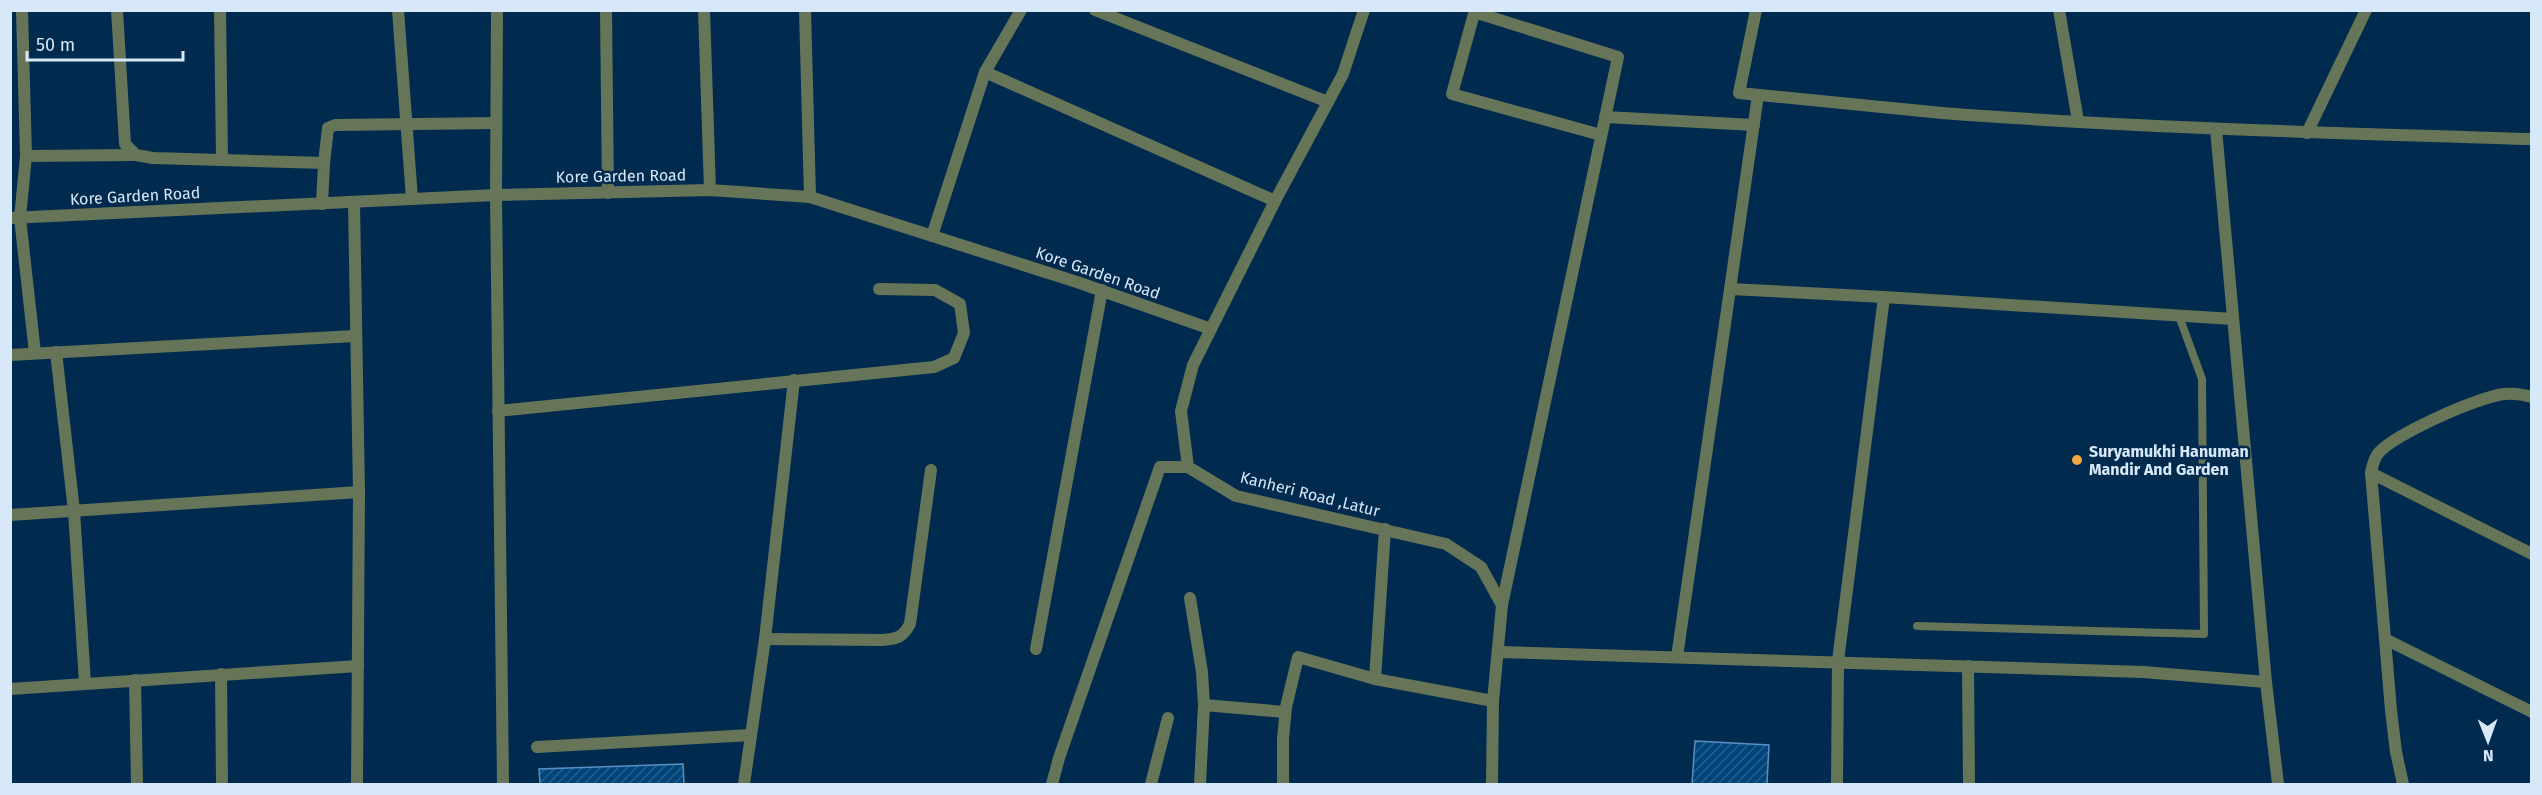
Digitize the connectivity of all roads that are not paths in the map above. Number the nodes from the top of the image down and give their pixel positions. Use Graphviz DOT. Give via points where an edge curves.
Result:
graph roads {
  1 [pos="22,10"];
  2 [pos="117,10"];
  3 [pos="220,10"];
  4 [pos="398,10"];
  5 [pos="497,10"];
  6 [pos="606,10"];
  7 [pos="704,10"];
  8 [pos="805,10"];
  9 [pos="1021,10"];
  10 [pos="1095,10"];
  11 [pos="1364,10"];
  12 [pos="1756,10"];
  13 [pos="2059,10"];
  14 [pos="2366,10"];
  15 [pos="1475,11"];
  16 [pos="985,72"];
  17 [pos="1758,95"];
  18 [pos="1328,102"];
  19 [pos="1605,117"];
  20 [pos="2078,121"];
  21 [pos="406,123"];
  22 [pos="496,123"];
  23 [pos="1754,125"];
  24 [pos="2216,129"];
  25 [pos="2307,133"];
  26 [pos="1601,135"];
  27 [pos="2532,139"];
  28 [pos="136,155"];
  29 [pos="26,156"];
  30 [pos="222,160"];
  31 [pos="324,163"];
  32 [pos="710,190"];
  33 [pos="608,193"];
  34 [pos="496,195"];
  35 [pos="810,197"];
  36 [pos="412,199"];
  37 [pos="1275,201"];
  38 [pos="354,203"];
  39 [pos="322,204"];
  40 [pos="15,218"];
  41 [pos="932,236"];
  42 [pos="879,289"];
  43 [pos="1730,289"];
  44 [pos="1102,290"];
  45 [pos="1884,297"];
  46 [pos="2180,316"];
  47 [pos="2234,319"];
  48 [pos="1211,330"];
  49 [pos="355,336"];
  50 [pos="56,352"];
  51 [pos="35,353"];
  52 [pos="10,355"];
  53 [pos="794,380"];
  54 [pos="2532,397"];
  55 [pos="498,411"];
  56 [pos="1188,467"];
  57 [pos="931,470"];
  58 [pos="2371,473"];
  59 [pos="359,492"];
  60 [pos="74,511"];
  61 [pos="10,515"];
  62 [pos="1385,529"];
  63 [pos="2532,554"];
  64 [pos="1190,598"];
  65 [pos="1502,605"];
  66 [pos="1917,626"];
  67 [pos="765,639"];
  68 [pos="2385,639"];
  69 [pos="1036,649"];
  70 [pos="1498,652"];
  71 [pos="1677,657"];
  72 [pos="1838,661"];
  73 [pos="358,666"];
  74 [pos="1968,666"];
  75 [pos="221,674"];
  76 [pos="1375,679"];
  77 [pos="135,680"];
  78 [pos="2266,682"];
  79 [pos="85,683"];
  80 [pos="10,689"];
  81 [pos="1493,701"];
  82 [pos="1204,705"];
  83 [pos="1285,712"];
  84 [pos="2532,712"];
  85 [pos="1168,718"];
  86 [pos="751,735"];
  87 [pos="537,747"];
  88 [pos="136,784"];
  89 [pos="222,784"];
  90 [pos="357,784"];
  91 [pos="503,784"];
  92 [pos="744,784"];
  93 [pos="1052,784"];
  94 [pos="1151,784"];
  95 [pos="1200,784"];
  96 [pos="1283,784"];
  97 [pos="1492,784"];
  98 [pos="1838,784"];
  99 [pos="1969,784"];
  100 [pos="2278,784"];
  101 [pos="2403,784"];
  1 -- 29 [label="street"];
  2 -- 28 [label="street" via="124,137 125,144"];
  3 -- 30 [label="street"];
  4 -- 21 [label="street"];
  5 -- 22 [label="street"];
  6 -- 33 [label="street"];
  7 -- 32 [label="street"];
  8 -- 35 [label="street"];
  9 -- 16 [label="street"];
  10 -- 18 [label="street"];
  11 -- 18 [label="street" via="1343,74"];
  12 -- 17 [label="street" via="1739,93"];
  13 -- 20 [label="street"];
  14 -- 25 [label="street"];
  15 -- 19 [label="street" via="1618,57"];
  15 -- 26 [label="street" via="1452,94"];
  16 -- 37 [label="street"];
  16 -- 41 [label="street"];
  17 -- 20 [label="street"];
  17 -- 23 [label="street"];
  18 -- 37 [label="street"];
  19 -- 23 [label="street"];
  19 -- 26 [label="street"];
  20 -- 24 [label="street"];
  21 -- 22 [label="street"];
  21 -- 31 [label="street" via="328,128"];
  21 -- 36 [label="street"];
  22 -- 34 [label="street"];
  23 -- 43 [label="street"];
  24 -- 25 [label="street"];
  24 -- 47 [label="street"];
  25 -- 27 [label="street"];
  26 -- 65 [label="street"];
  28 -- 29 [label="street"];
  28 -- 30 [label="street"];
  29 -- 40 [label="street"];
  30 -- 31 [label="street"];
  31 -- 39 [label="street"];
  32 -- 33 [label="street, Kore Garden Road"];
  32 -- 35 [label="street, Kore Garden Road"];
  33 -- 34 [label="street, Kore Garden Road"];
  34 -- 36 [label="street, Kore Garden Road"];
  34 -- 55 [label="street"];
  35 -- 41 [label="street, Kore Garden Road"];
  36 -- 38 [label="street, Kore Garden Road"];
  37 -- 48 [label="street"];
  38 -- 39 [label="street, Kore Garden Road"];
  38 -- 49 [label="street"];
  39 -- 40 [label="street, Kore Garden Road"];
  40 -- 51 [label="street"];
  41 -- 44 [label="street, Kore Garden Road"];
  42 -- 53 [label="street" via="935,290 960,304 964,333 954,358 934,367"];
  43 -- 45 [label="street"];
  43 -- 71 [label="street"];
  44 -- 48 [label="street, Kore Garden Road"];
  44 -- 69 [label="street"];
  45 -- 46 [label="street"];
  45 -- 72 [label="street"];
  46 -- 47 [label="street"];
  46 -- 66 [label="lane" via="2202,379 2204,634"];
  47 -- 78 [label="street"];
  48 -- 56 [label="street" via="1192,365 1180,411"];
  49 -- 50 [label="street"];
  49 -- 59 [label="street"];
  50 -- 51 [label="street"];
  50 -- 60 [label="street"];
  51 -- 52 [label="street"];
  53 -- 55 [label="street"];
  53 -- 67 [label="street"];
  54 -- 58 [label="street" via="2502,394 2432,420 2384,448 2376,456"];
  55 -- 91 [label="street"];
  56 -- 62 [label="street, Kanheri Road ,Latur" via="1236,496"];
  56 -- 93 [label="street" via="1160,467"];
  57 -- 67 [label="street" via="910,624 904,634 883,640"];
  58 -- 63 [label="street"];
  58 -- 68 [label="street"];
  59 -- 60 [label="street"];
  59 -- 73 [label="street"];
  60 -- 61 [label="street"];
  60 -- 79 [label="street"];
  62 -- 65 [label="street, Kanheri Road ,Latur" via="1446,544 1481,567"];
  62 -- 76 [label="street"];
  64 -- 82 [label="street"];
  65 -- 70 [label="street"];
  67 -- 86 [label="street"];
  68 -- 84 [label="street"];
  68 -- 101 [label="street" via="2396,752"];
  70 -- 71 [label="street"];
  70 -- 81 [label="street"];
  71 -- 72 [label="street"];
  72 -- 74 [label="street"];
  72 -- 98 [label="street"];
  73 -- 75 [label="street"];
  73 -- 90 [label="street"];
  74 -- 78 [label="street" via="2143,672"];
  74 -- 99 [label="street"];
  75 -- 77 [label="street"];
  75 -- 89 [label="street"];
  76 -- 81 [label="street"];
  76 -- 83 [label="street" via="1298,657"];
  77 -- 79 [label="street"];
  77 -- 88 [label="street"];
  78 -- 100 [label="street"];
  79 -- 80 [label="street"];
  81 -- 97 [label="street"];
  82 -- 83 [label="street"];
  82 -- 95 [label="street"];
  83 -- 96 [label="street"];
  85 -- 94 [label="street"];
  86 -- 87 [label="street"];
  86 -- 92 [label="street"];
}
